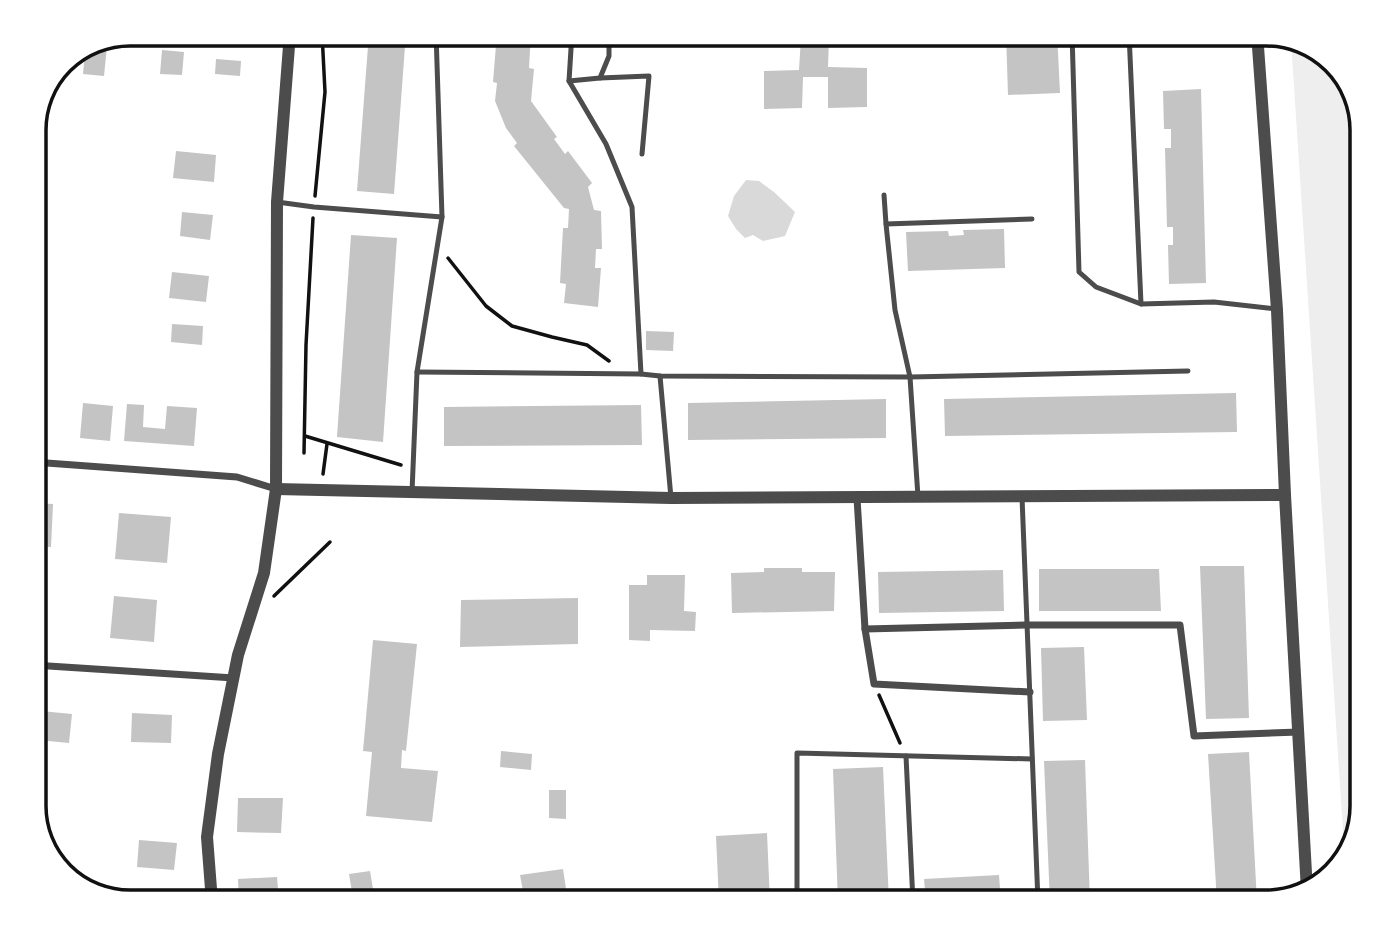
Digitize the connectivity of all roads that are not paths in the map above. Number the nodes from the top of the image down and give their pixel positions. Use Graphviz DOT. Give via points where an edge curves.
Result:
graph roads {
  1 [pos="289,45"];
  2 [pos="436,45"];
  3 [pos="571,45"];
  4 [pos="609,45"];
  5 [pos="1072,45"];
  6 [pos="1129,45"];
  7 [pos="1258,45"];
  8 [pos="600,78"];
  9 [pos="569,81"];
  10 [pos="642,154"];
  11 [pos="884,195"];
  12 [pos="277,202"];
  13 [pos="442,217"];
  14 [pos="1032,219"];
  15 [pos="886,224"];
  16 [pos="1140,304"];
  17 [pos="1277,310"];
  18 [pos="1188,371"];
  19 [pos="417,372"];
  20 [pos="641,374"];
  21 [pos="660,376"];
  22 [pos="910,377"];
  23 [pos="46,463"];
  24 [pos="276,489"];
  25 [pos="412,492"];
  26 [pos="1285,495"];
  27 [pos="1022,497"];
  28 [pos="671,498"];
  29 [pos="857,498"];
  30 [pos="918,498"];
  31 [pos="1027,625"];
  32 [pos="865,629"];
  33 [pos="46,666"];
  34 [pos="234,678"];
  35 [pos="1030,692"];
  36 [pos="1298,732"];
  37 [pos="906,756"];
  38 [pos="1032,759"];
  39 [pos="1306,879"];
  40 [pos="211,890"];
  41 [pos="797,890"];
  42 [pos="913,890"];
  43 [pos="1037,890"];
  1 -- 12 [label="street"];
  2 -- 13 [label="lane"];
  3 -- 9 [label="lane"];
  4 -- 8 [label="lane"];
  5 -- 16 [label="lane" via="1079,272 1096,287"];
  6 -- 16 [label="lane"];
  7 -- 17 [label="street"];
  8 -- 9 [label="lane"];
  8 -- 10 [label="lane" via="649,76"];
  9 -- 20 [label="lane" via="607,144 632,207"];
  11 -- 15 [label="lane"];
  12 -- 13 [label="lane"];
  12 -- 24 [label="street"];
  13 -- 19 [label="lane"];
  14 -- 15 [label="lane"];
  15 -- 22 [label="lane" via="895,310"];
  16 -- 17 [label="lane" via="1214,302"];
  17 -- 26 [label="street"];
  18 -- 22 [label="lane"];
  19 -- 20 [label="lane"];
  19 -- 25 [label="lane"];
  20 -- 21 [label="lane"];
  21 -- 22 [label="lane"];
  21 -- 28 [label="lane"];
  22 -- 30 [label="lane"];
  23 -- 24 [label="street" via="237,477"];
  24 -- 25 [label="street"];
  24 -- 34 [label="street" via="264,573"];
  25 -- 28 [label="street"];
  26 -- 27 [label="street"];
  26 -- 36 [label="street"];
  27 -- 30 [label="street"];
  27 -- 31 [label="lane"];
  28 -- 29 [label="street"];
  29 -- 30 [label="street"];
  29 -- 32 [label="street"];
  31 -- 32 [label="street"];
  31 -- 35 [label="lane"];
  31 -- 36 [label="street" via="1180,625 1194,736"];
  32 -- 35 [label="street" via="874,684"];
  33 -- 34 [label="street"];
  34 -- 40 [label="street" via="207,837"];
  35 -- 38 [label="lane"];
  36 -- 39 [label="street"];
  37 -- 38 [label="lane"];
  37 -- 41 [label="lane" via="797,753"];
  37 -- 42 [label="lane"];
  38 -- 43 [label="lane"];
}
